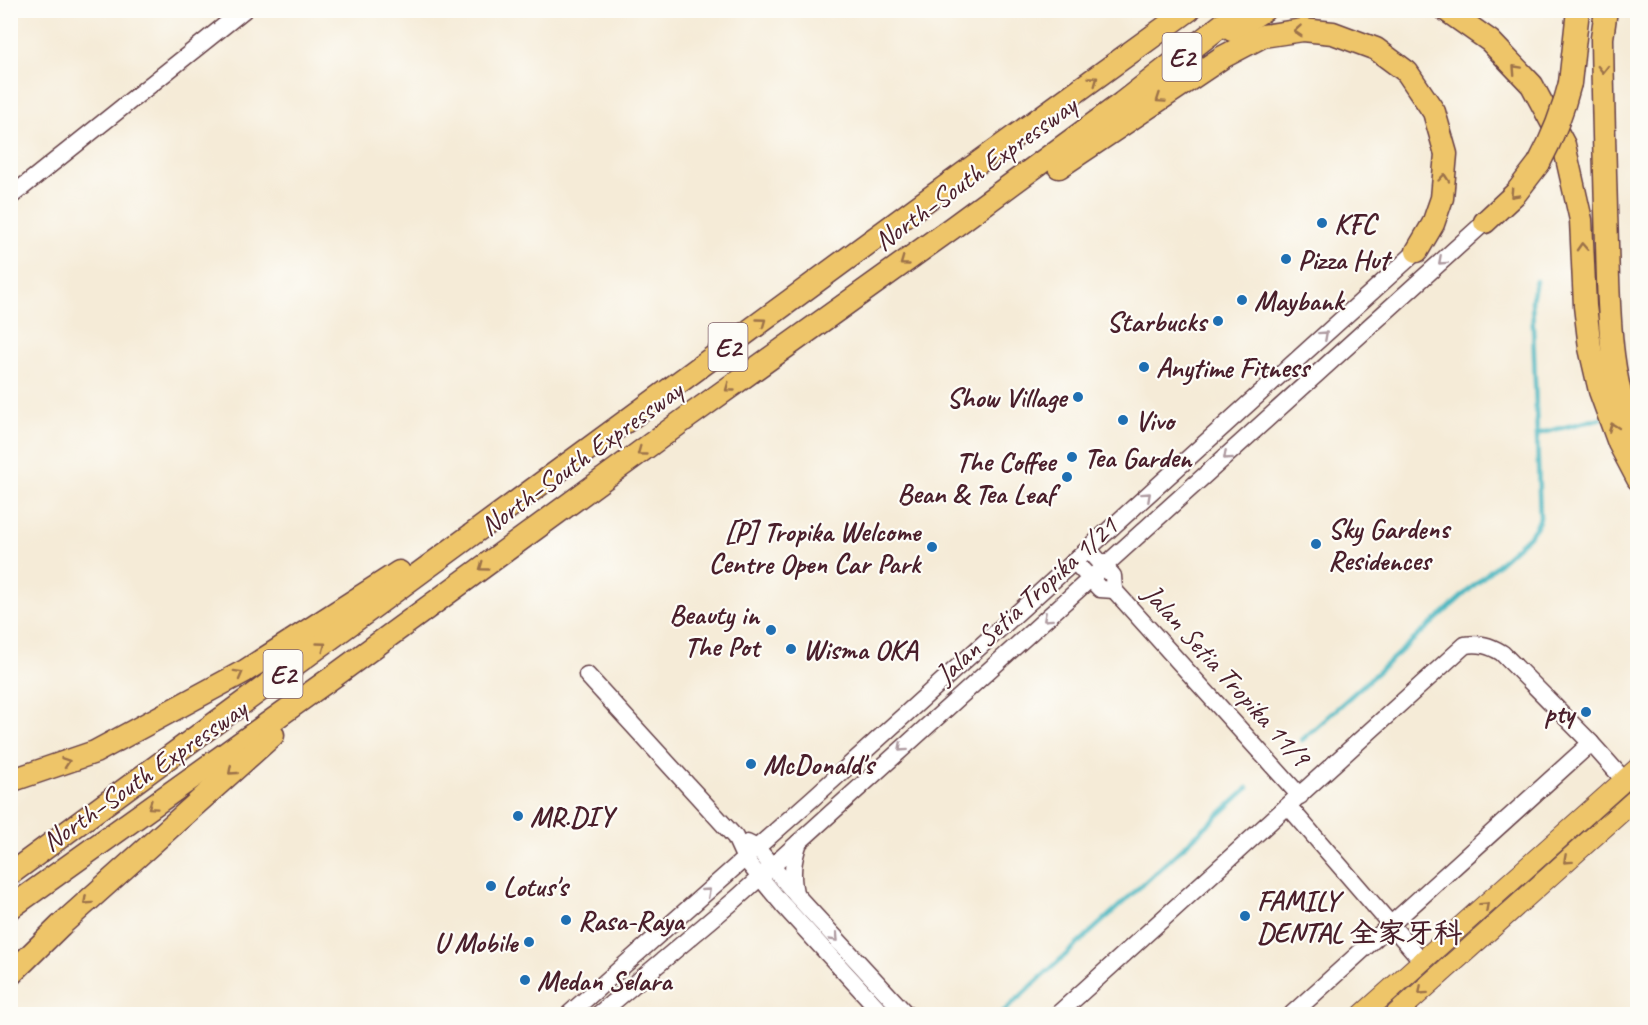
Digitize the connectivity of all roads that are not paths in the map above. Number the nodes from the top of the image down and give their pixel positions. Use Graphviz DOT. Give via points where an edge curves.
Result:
graph roads {
  1 [pos="244,10"];
  2 [pos="1189,10"];
  3 [pos="1241,10"];
  4 [pos="1264,10"];
  5 [pos="1446,10"];
  6 [pos="1578,10"];
  7 [pos="1606,10"];
  8 [pos="1122,103"];
  9 [pos="10,197"];
  10 [pos="1485,222"];
  11 [pos="952,228"];
  12 [pos="1417,251"];
  13 [pos="1638,443"];
  14 [pos="1638,480"];
  15 [pos="529,494"];
  16 [pos="1088,549"];
  17 [pos="1074,561"];
  18 [pos="1104,566"];
  19 [pos="1090,579"];
  20 [pos="1114,590"];
  21 [pos="337,674"];
  22 [pos="587,675"];
  23 [pos="1591,743"];
  24 [pos="1630,774"];
  25 [pos="10,781"];
  26 [pos="1638,797"];
  27 [pos="1294,802"];
  28 [pos="781,825"];
  29 [pos="735,837"];
  30 [pos="800,841"];
  31 [pos="751,853"];
  32 [pos="766,872"];
  33 [pos="10,874"];
  34 [pos="725,877"];
  35 [pos="736,899"];
  36 [pos="789,900"];
  37 [pos="10,908"];
  38 [pos="1390,923"];
  39 [pos="1455,933"];
  40 [pos="1469,949"];
  41 [pos="1424,962"];
  42 [pos="10,975"];
  43 [pos="569,1014"];
  44 [pos="599,1014"];
  45 [pos="884,1014"];
  46 [pos="906,1014"];
  47 [pos="1058,1014"];
  48 [pos="1292,1014"];
  49 [pos="1363,1014"];
  50 [pos="1396,1014"];
  1 -- 9 [label="street"];
  15 -- 2 [label="highway, North–South Expressway / E2, one-way"];
  3 -- 8 [label="highway, North–South Expressway / E2"];
  4 -- 8 [label="highway"];
  14 -- 5 [label="highway, one-way" via="1600,391 1590,348 1581,220 1564,145 1532,86 1490,41"];
  6 -- 10 [label="highway, one-way, bridge" via="1570,83 1551,142 1516,193"];
  7 -- 13 [label="highway, one-way" via="1602,38 1610,311 1623,405"];
  8 -- 11 [label="highway, North–South Expressway / E2"];
  10 -- 18 [label="street, Jalan Setia Tropika 1/21, one-way"];
  12 -- 11 [label="highway, one-way" via="1442,198 1446,154 1434,112 1407,72 1376,49 1333,33 1303,30 1263,36 1223,57 1063,164"];
  11 -- 21 [label="highway, North–South Expressway / E2, one-way"];
  16 -- 12 [label="street, Jalan Setia Tropika 1/21, one-way"];
  25 -- 15 [label="highway, one-way" via="95,752 245,671"];
  33 -- 15 [label="highway, North–South Expressway / E2, one-way"];
  16 -- 17 [label="street, Jalan Setia Tropika 1/21"];
  16 -- 18 [label="street"];
  17 -- 19 [label="street"];
  17 -- 28 [label="street, Jalan Setia Tropika 1/21"];
  18 -- 19 [label="street, Jalan Setia Tropika 1/21"];
  18 -- 20 [label="street" via="1113,576"];
  19 -- 20 [label="street" via="1100,589"];
  19 -- 30 [label="street, Jalan Setia Tropika 1/21, one-way"];
  20 -- 27 [label="street, Jalan Setia Tropika 11/9"];
  21 -- 37 [label="highway, North–South Expressway / E2, one-way"];
  21 -- 42 [label="highway, one-way"];
  22 -- 29 [label="street"];
  23 -- 24 [label="street"];
  23 -- 27 [label="street" via="1502,653 1491,646 1465,645"];
  23 -- 38 [label="street"];
  39 -- 24 [label="main road, one-way"];
  26 -- 40 [label="main road, one-way"];
  27 -- 38 [label="street, Jalan Setia Tropika 11/9"];
  27 -- 47 [label="street"];
  28 -- 29 [label="street" via="763,833"];
  28 -- 31 [label="street, Jalan Setia Tropika 1/21"];
  29 -- 31 [label="street"];
  29 -- 34 [label="street"];
  30 -- 32 [label="street, Jalan Setia Tropika 1/21"];
  30 -- 36 [label="street"];
  31 -- 32 [label="street"];
  31 -- 34 [label="street, Jalan Setia Tropika 1/21"];
  32 -- 35 [label="street, Jalan Setia Tropika 1/21"];
  32 -- 36 [label="street"];
  43 -- 34 [label="street, Jalan Setia Tropika 1/21, one-way"];
  35 -- 36 [label="street" via="753,895"];
  35 -- 44 [label="street, Jalan Setia Tropika 1/21"];
  36 -- 45 [label="street"];
  36 -- 46 [label="street, one-way"];
  38 -- 41 [label="street, Jalan Setia Tropika 11/9"];
  38 -- 48 [label="street"];
  39 -- 40 [label="main road"];
  39 -- 41 [label="main road"];
  40 -- 50 [label="main road, one-way"];
  41 -- 49 [label="main road"];
}
